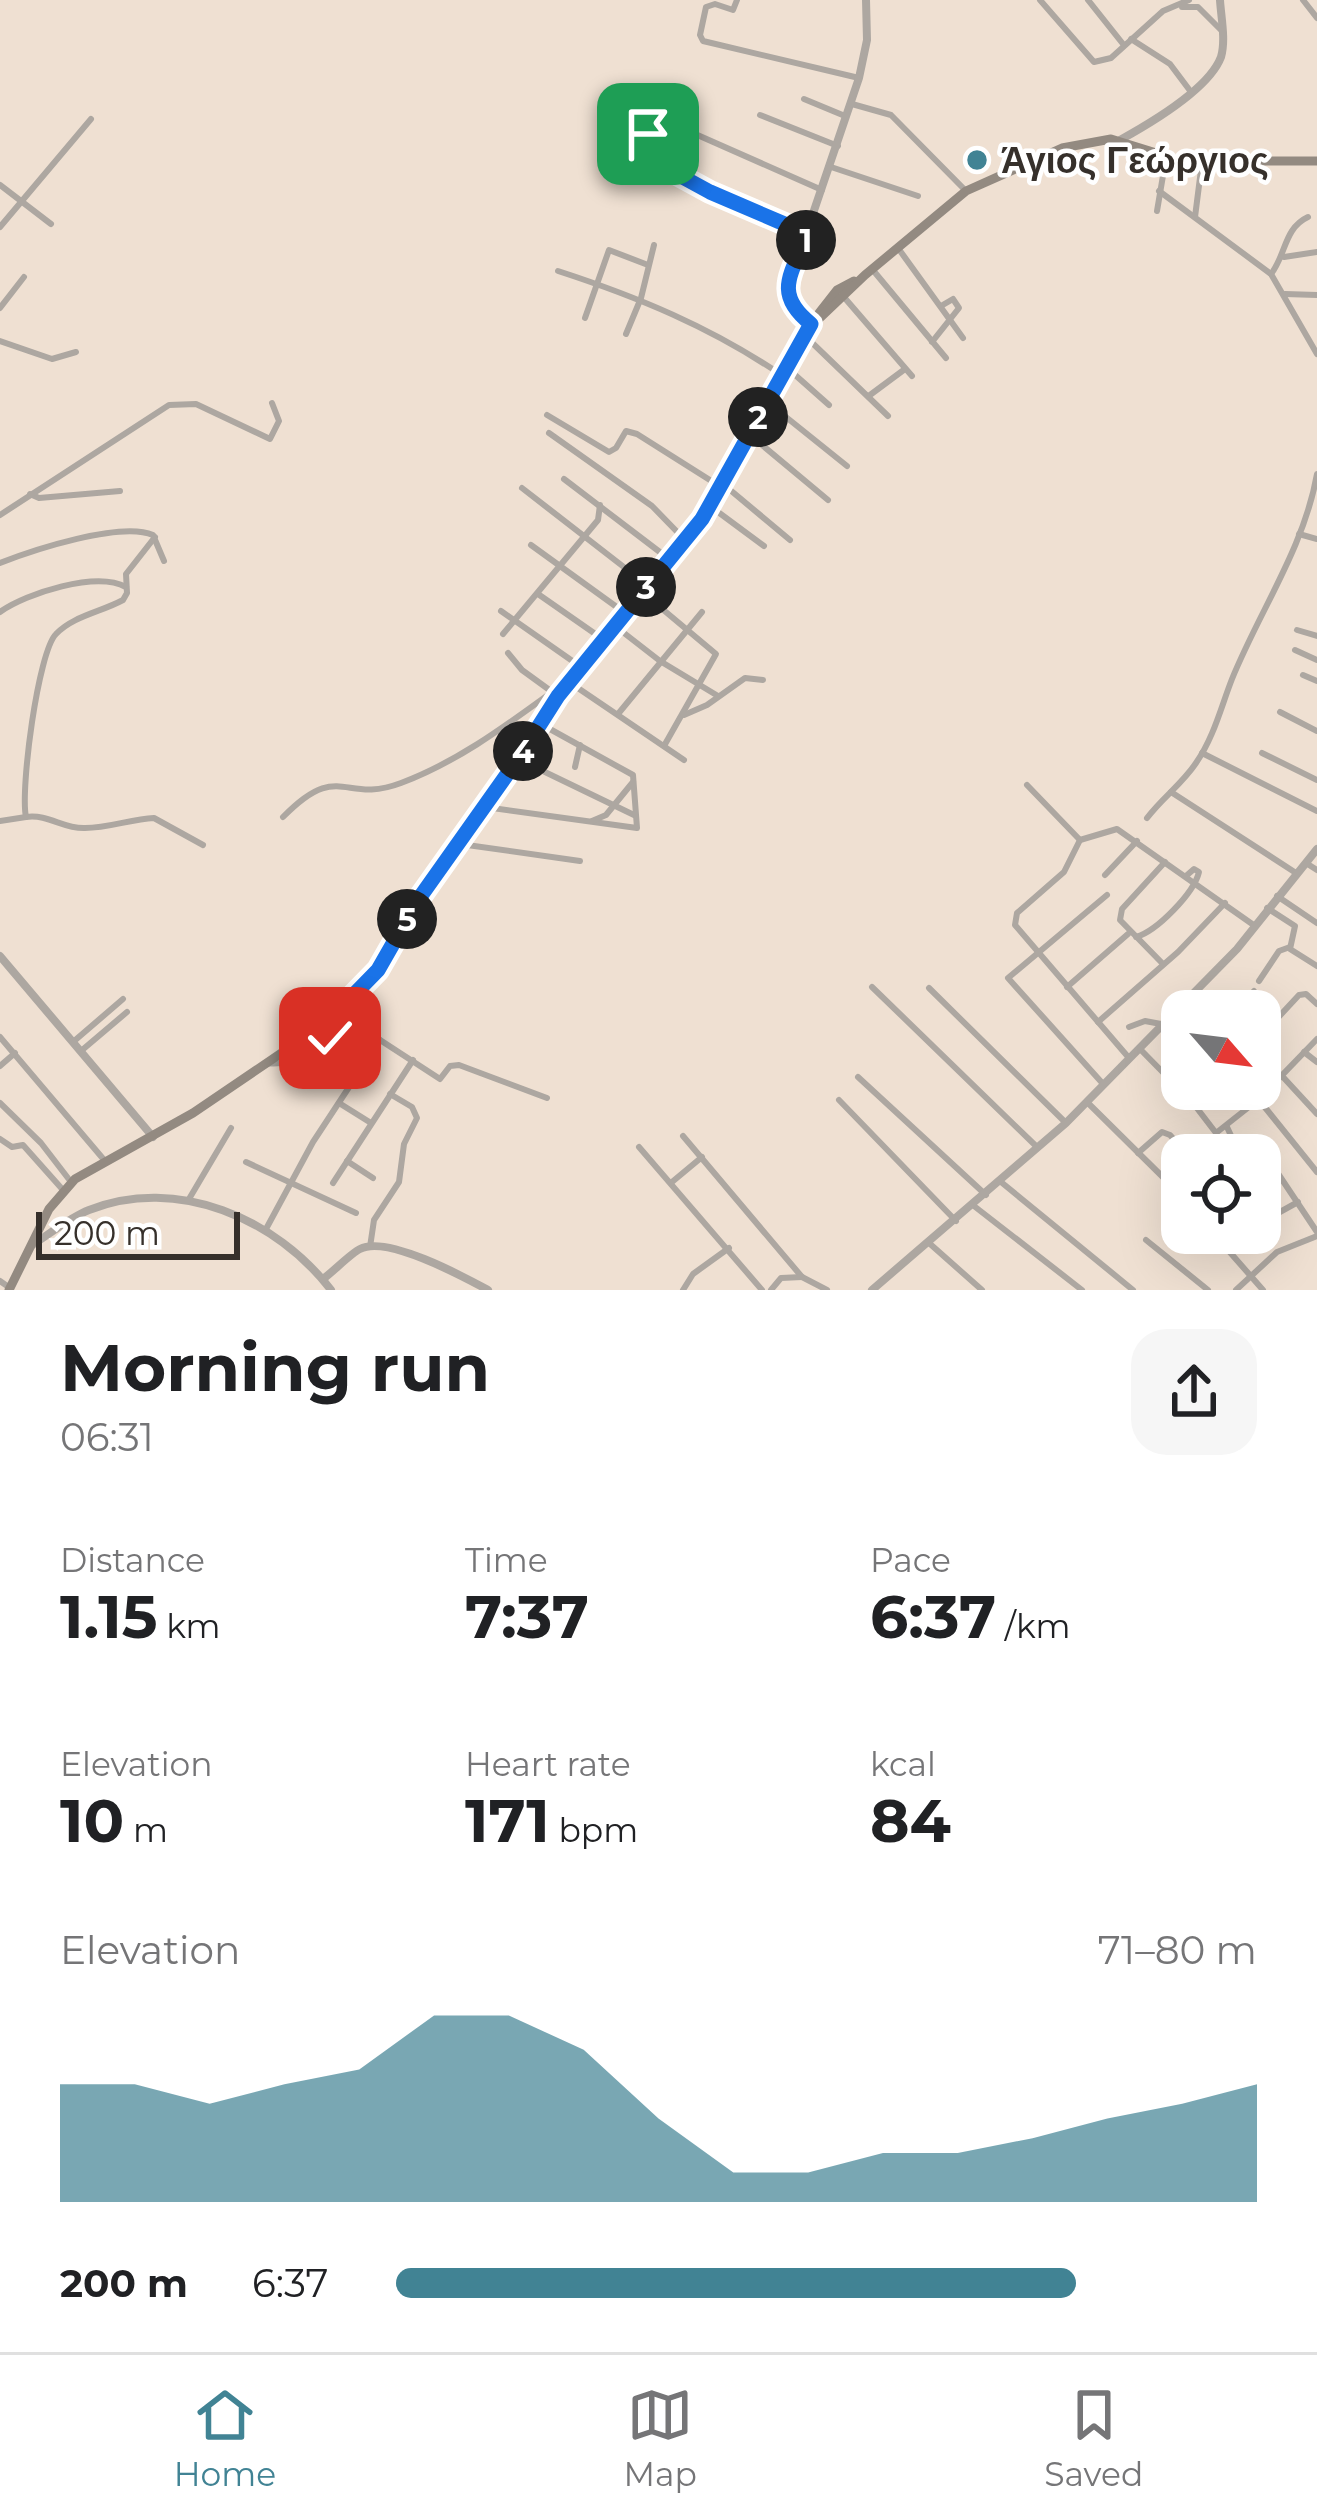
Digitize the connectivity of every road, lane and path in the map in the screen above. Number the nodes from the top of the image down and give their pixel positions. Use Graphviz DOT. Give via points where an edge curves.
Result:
graph roads {
  1 [pos="737,0"];
  2 [pos="851,0"];
  3 [pos="1040,0"];
  4 [pos="1088,0"];
  5 [pos="1190,0"];
  6 [pos="1220,0"];
  7 [pos="1303,0"];
  8 [pos="867,2"];
  9 [pos="1174,5"];
  10 [pos="1317,18"];
  11 [pos="1222,31"];
  12 [pos="1127,42"];
  13 [pos="860,78"];
  14 [pos="1191,92"];
  15 [pos="804,99"];
  16 [pos="852,104"];
  17 [pos="760,115"];
  18 [pos="848,118"];
  19 [pos="91,119"];
  20 [pos="1120,140"];
  21 [pos="838,146"];
  22 [pos="1166,158"];
  23 [pos="1317,161"];
  24 [pos="1202,162"];
  25 [pos="831,167"];
  26 [pos="0,184"];
  27 [pos="823,190"];
  28 [pos="966,191"];
  29 [pos="1159,191"];
  30 [pos="918,196"];
  31 [pos="21,202"];
  32 [pos="1156,211"];
  33 [pos="1195,217"];
  34 [pos="1308,217"];
  35 [pos="51,224"];
  36 [pos="0,227"];
  37 [pos="808,234"];
  38 [pos="654,245"];
  39 [pos="898,248"];
  40 [pos="1317,252"];
  41 [pos="1282,260"];
  42 [pos="648,265"];
  43 [pos="558,271"];
  44 [pos="869,272"];
  45 [pos="1271,274"];
  46 [pos="24,277"];
  47 [pos="598,284"];
  48 [pos="1283,294"];
  49 [pos="1317,295"];
  50 [pos="843,296"];
  51 [pos="640,298"];
  52 [pos="940,306"];
  53 [pos="0,308"];
  54 [pos="586,317"];
  55 [pos="949,320"];
  56 [pos="813,321"];
  57 [pos="1305,332"];
  58 [pos="1317,332"];
  59 [pos="626,334"];
  60 [pos="803,334"];
  61 [pos="963,338"];
  62 [pos="0,341"];
  63 [pos="932,343"];
  64 [pos="76,352"];
  65 [pos="1317,354"];
  66 [pos="946,358"];
  67 [pos="905,369"];
  68 [pos="783,370"];
  69 [pos="912,376"];
  70 [pos="868,396"];
  71 [pos="766,401"];
  72 [pos="272,403"];
  73 [pos="829,405"];
  74 [pos="547,415"];
  75 [pos="888,416"];
  76 [pos="549,433"];
  77 [pos="750,435"];
  78 [pos="847,466"];
  79 [pos="1317,473"];
  80 [pos="564,479"];
  81 [pos="723,484"];
  82 [pos="522,488"];
  83 [pos="120,491"];
  84 [pos="30,494"];
  85 [pos="828,500"];
  86 [pos="600,506"];
  87 [pos="710,506"];
  88 [pos="0,515"];
  89 [pos="1299,534"];
  90 [pos="582,536"];
  91 [pos="155,537"];
  92 [pos="1317,539"];
  93 [pos="685,540"];
  94 [pos="790,540"];
  95 [pos="531,545"];
  96 [pos="764,546"];
  97 [pos="668,559"];
  98 [pos="164,561"];
  99 [pos="0,563"];
  100 [pos="560,566"];
  101 [pos="127,587"];
  102 [pos="645,588"];
  103 [pos="536,593"];
  104 [pos="501,611"];
  105 [pos="702,611"];
  106 [pos="0,612"];
  107 [pos="626,613"];
  108 [pos="515,620"];
  109 [pos="615,626"];
  110 [pos="687,630"];
  111 [pos="1297,630"];
  112 [pos="503,634"];
  113 [pos="1317,636"];
  114 [pos="604,640"];
  115 [pos="1294,650"];
  116 [pos="508,652"];
  117 [pos="1317,660"];
  118 [pos="660,661"];
  119 [pos="581,667"];
  120 [pos="1303,675"];
  121 [pos="763,680"];
  122 [pos="569,682"];
  123 [pos="1317,682"];
  124 [pos="699,684"];
  125 [pos="555,694"];
  126 [pos="718,696"];
  127 [pos="1280,712"];
  128 [pos="618,715"];
  129 [pos="681,716"];
  130 [pos="539,723"];
  131 [pos="1317,731"];
  132 [pos="580,745"];
  133 [pos="664,746"];
  134 [pos="1202,753"];
  135 [pos="1262,753"];
  136 [pos="518,759"];
  137 [pos="685,760"];
  138 [pos="574,767"];
  139 [pos="635,779"];
  140 [pos="1317,780"];
  141 [pos="1027,785"];
  142 [pos="1171,792"];
  143 [pos="613,805"];
  144 [pos="485,807"];
  145 [pos="1317,811"];
  146 [pos="636,816"];
  147 [pos="26,817"];
  148 [pos="283,818"];
  149 [pos="1147,818"];
  150 [pos="0,821"];
  151 [pos="592,821"];
  152 [pos="1081,840"];
  153 [pos="1137,841"];
  154 [pos="457,843"];
  155 [pos="203,845"];
  156 [pos="1317,849"];
  157 [pos="580,861"];
  158 [pos="1166,862"];
  159 [pos="1306,862"];
  160 [pos="1317,870"];
  161 [pos="1296,873"];
  162 [pos="1105,875"];
  163 [pos="1196,882"];
  164 [pos="1107,895"];
  165 [pos="1277,896"];
  166 [pos="1225,903"];
  167 [pos="1267,908"];
  168 [pos="1317,922"];
  169 [pos="1255,926"];
  170 [pos="1132,935"];
  171 [pos="1290,946"];
  172 [pos="1038,955"];
  173 [pos="0,956"];
  174 [pos="1162,964"];
  175 [pos="1317,966"];
  176 [pos="1259,981"];
  177 [pos="872,986"];
  178 [pos="1067,987"];
  179 [pos="929,988"];
  180 [pos="1194,990"];
  181 [pos="123,999"];
  182 [pos="1317,1004"];
  183 [pos="127,1012"];
  184 [pos="337,1012"];
  185 [pos="1281,1014"];
  186 [pos="348,1019"];
  187 [pos="1098,1022"];
  188 [pos="1161,1024"];
  189 [pos="1130,1027"];
  190 [pos="0,1037"];
  191 [pos="1317,1039"];
  192 [pos="380,1040"];
  193 [pos="73,1042"];
  194 [pos="1139,1048"];
  195 [pos="1317,1048"];
  196 [pos="80,1051"];
  197 [pos="1304,1052"];
  198 [pos="15,1053"];
  199 [pos="1129,1058"];
  200 [pos="1315,1059"];
  201 [pos="413,1060"];
  202 [pos="266,1063"];
  203 [pos="0,1066"];
  204 [pos="1161,1072"];
  205 [pos="1282,1076"];
  206 [pos="858,1077"];
  207 [pos="1104,1085"];
  208 [pos="390,1094"];
  209 [pos="547,1098"];
  210 [pos="839,1100"];
  211 [pos="1088,1102"];
  212 [pos="0,1103"];
  213 [pos="339,1103"];
  214 [pos="1198,1110"];
  215 [pos="1246,1110"];
  216 [pos="1268,1110"];
  217 [pos="1317,1114"];
  218 [pos="371,1123"];
  219 [pos="1066,1124"];
  220 [pos="1227,1127"];
  221 [pos="231,1129"];
  222 [pos="1167,1134"];
  223 [pos="1230,1134"];
  224 [pos="683,1136"];
  225 [pos="153,1137"];
  226 [pos="0,1139"];
  227 [pos="639,1148"];
  228 [pos="1039,1149"];
  229 [pos="1138,1153"];
  230 [pos="701,1157"];
  231 [pos="105,1161"];
  232 [pos="347,1161"];
  233 [pos="246,1162"];
  234 [pos="1317,1172"];
  235 [pos="1161,1175"];
  236 [pos="1281,1177"];
  237 [pos="373,1178"];
  238 [pos="1000,1182"];
  239 [pos="333,1183"];
  240 [pos="671,1183"];
  241 [pos="292,1184"];
  242 [pos="67,1186"];
  243 [pos="986,1196"];
  244 [pos="189,1198"];
  245 [pos="1298,1202"];
  246 [pos="974,1206"];
  247 [pos="1281,1211"];
  248 [pos="356,1214"];
  249 [pos="956,1221"];
  250 [pos="266,1229"];
  251 [pos="1317,1234"];
  252 [pos="1146,1240"];
  253 [pos="929,1243"];
  254 [pos="30,1246"];
  255 [pos="370,1247"];
  256 [pos="729,1248"];
  257 [pos="1230,1254"];
  258 [pos="1248,1276"];
  259 [pos="802,1277"];
  260 [pos="322,1279"];
  261 [pos="6,1286"];
  262 [pos="331,1290"];
  263 [pos="488,1290"];
  264 [pos="683,1290"];
  265 [pos="766,1290"];
  266 [pos="827,1290"];
  267 [pos="872,1290"];
  268 [pos="982,1290"];
  269 [pos="1082,1290"];
  270 [pos="1133,1290"];
  271 [pos="1208,1290"];
  272 [pos="1236,1290"];
  273 [pos="1263,1290"];
  1 -- 13 [label="street" via="734,10 706,8 703,41"];
  2 -- 8 [label="street"];
  3 -- 12 [label="street" via="1091,60 1112,58"];
  4 -- 12 [label="street"];
  5 -- 9 [label="street"];
  6 -- 11 [label="street"];
  7 -- 10 [label="street"];
  8 -- 13 [label="street"];
  9 -- 11 [label="street" via="1198,7"];
  9 -- 12 [label="street"];
  11 -- 14 [label="street" via="1219,60"];
  12 -- 14 [label="street" via="1170,64"];
  13 -- 16 [label="street"];
  14 -- 20 [label="street"];
  15 -- 18 [label="street"];
  16 -- 18 [label="street"];
  16 -- 28 [label="street" via="891,115"];
  17 -- 21 [label="street"];
  18 -- 21 [label="street"];
  19 -- 31 [label="street"];
  20 -- 22 [label="main road"];
  20 -- 28 [label="main road" via="1062,148"];
  21 -- 25 [label="street"];
  22 -- 24 [label="main road"];
  22 -- 29 [label="street"];
  23 -- 24 [label="main road"];
  24 -- 33 [label="street"];
  25 -- 27 [label="street"];
  25 -- 30 [label="street"];
  26 -- 31 [label="street"];
  27 -- 37 [label="street"];
  27 -- 37 [label="street" via="658,118 648,134 655,162"];
  28 -- 39 [label="main road"];
  29 -- 32 [label="street"];
  29 -- 33 [label="street"];
  31 -- 35 [label="street"];
  31 -- 36 [label="street"];
  33 -- 45 [label="street"];
  34 -- 41 [label="street" via="1293,226"];
  37 -- 56 [label="street" via="786,293"];
  38 -- 42 [label="street"];
  39 -- 44 [label="main road"];
  39 -- 52 [label="street"];
  40 -- 41 [label="street"];
  41 -- 45 [label="street"];
  42 -- 47 [label="street" via="611,249"];
  42 -- 51 [label="street"];
  43 -- 47 [label="street"];
  44 -- 50 [label="main road"];
  44 -- 56 [label="main road" via="837,290"];
  44 -- 63 [label="street"];
  45 -- 48 [label="street"];
  46 -- 53 [label="street"];
  47 -- 51 [label="street"];
  47 -- 54 [label="street"];
  48 -- 49 [label="street"];
  48 -- 57 [label="street"];
  50 -- 56 [label="main road"];
  50 -- 67 [label="street"];
  51 -- 59 [label="street"];
  51 -- 68 [label="street"];
  52 -- 55 [label="street"];
  52 -- 55 [label="street" via="951,299 957,305"];
  55 -- 61 [label="street"];
  55 -- 63 [label="street"];
  56 -- 60 [label="main road"];
  57 -- 58 [label="street"];
  57 -- 65 [label="street"];
  60 -- 68 [label="main road"];
  60 -- 70 [label="street"];
  62 -- 64 [label="street" via="58,359"];
  63 -- 66 [label="street"];
  67 -- 69 [label="street"];
  67 -- 70 [label="street"];
  68 -- 71 [label="main road"];
  68 -- 73 [label="street"];
  70 -- 75 [label="street"];
  71 -- 77 [label="main road"];
  71 -- 78 [label="street"];
  72 -- 84 [label="street" via="279,421 270,439 196,404 174,403"];
  74 -- 81 [label="street" via="609,452 630,430"];
  76 -- 93 [label="street" via="656,508"];
  77 -- 81 [label="main road"];
  77 -- 85 [label="street"];
  79 -- 89 [label="street"];
  80 -- 86 [label="street"];
  81 -- 87 [label="main road"];
  81 -- 94 [label="street"];
  82 -- 90 [label="street"];
  83 -- 84 [label="street"];
  84 -- 88 [label="street"];
  86 -- 90 [label="street"];
  86 -- 97 [label="street"];
  87 -- 93 [label="main road"];
  87 -- 96 [label="street"];
  89 -- 92 [label="street"];
  89 -- 134 [label="street"];
  90 -- 100 [label="street"];
  90 -- 102 [label="street"];
  91 -- 98 [label="street"];
  91 -- 99 [label="street" via="135,531 64,542"];
  91 -- 101 [label="street" via="128,570"];
  93 -- 97 [label="main road"];
  95 -- 100 [label="street"];
  97 -- 102 [label="main road"];
  100 -- 103 [label="street"];
  100 -- 107 [label="street"];
  101 -- 106 [label="street" via="61,587"];
  101 -- 147 [label="street" via="123,600 76,620 49,643 23,787"];
  102 -- 107 [label="main road"];
  102 -- 110 [label="street"];
  103 -- 108 [label="street"];
  103 -- 114 [label="street"];
  104 -- 108 [label="street"];
  105 -- 110 [label="street"];
  107 -- 109 [label="main road"];
  108 -- 112 [label="street"];
  108 -- 119 [label="street"];
  109 -- 114 [label="main road"];
  109 -- 118 [label="street"];
  110 -- 118 [label="street"];
  110 -- 124 [label="street" via="716,654"];
  111 -- 113 [label="street"];
  114 -- 119 [label="main road"];
  115 -- 117 [label="street"];
  116 -- 125 [label="street"];
  118 -- 124 [label="street"];
  118 -- 128 [label="street"];
  119 -- 122 [label="main road"];
  120 -- 123 [label="street"];
  121 -- 126 [label="street" via="746,678"];
  122 -- 125 [label="main road"];
  122 -- 128 [label="street"];
  124 -- 126 [label="street"];
  124 -- 129 [label="street"];
  125 -- 130 [label="main road"];
  125 -- 148 [label="street" via="452,760 380,789 329,784"];
  126 -- 129 [label="street"];
  127 -- 131 [label="street"];
  128 -- 133 [label="street"];
  129 -- 133 [label="street"];
  130 -- 132 [label="street"];
  130 -- 136 [label="main road"];
  132 -- 138 [label="street"];
  132 -- 139 [label="street"];
  133 -- 137 [label="street"];
  134 -- 142 [label="street"];
  134 -- 145 [label="street"];
  135 -- 140 [label="street"];
  136 -- 143 [label="street"];
  136 -- 144 [label="main road"];
  139 -- 143 [label="street"];
  139 -- 146 [label="street"];
  141 -- 152 [label="street"];
  142 -- 149 [label="street"];
  142 -- 161 [label="street"];
  143 -- 146 [label="street"];
  143 -- 151 [label="street"];
  144 -- 151 [label="street"];
  144 -- 154 [label="main road"];
  146 -- 151 [label="street" via="637,828"];
  147 -- 150 [label="street"];
  147 -- 155 [label="street" via="79,829 154,818"];
  152 -- 153 [label="street" via="1114,828"];
  152 -- 172 [label="street" via="1060,877 1014,918"];
  153 -- 158 [label="street"];
  153 -- 162 [label="street"];
  154 -- 157 [label="street"];
  154 -- 184 [label="main road" via="378,970"];
  156 -- 159 [label="street"];
  158 -- 163 [label="street" via="1186,876 1197,870"];
  158 -- 170 [label="street" via="1121,909"];
  159 -- 160 [label="street"];
  159 -- 161 [label="street"];
  161 -- 165 [label="street"];
  163 -- 166 [label="street"];
  163 -- 170 [label="street" via="1147,934"];
  164 -- 172 [label="street"];
  165 -- 167 [label="street"];
  165 -- 168 [label="street"];
  166 -- 169 [label="street"];
  166 -- 174 [label="street"];
  167 -- 169 [label="street"];
  167 -- 171 [label="street" via="1295,926"];
  169 -- 180 [label="street"];
  170 -- 174 [label="street"];
  170 -- 178 [label="street"];
  171 -- 175 [label="street"];
  171 -- 176 [label="street"];
  172 -- 178 [label="street"];
  172 -- 207 [label="street" via="1008,978"];
  173 -- 193 [label="street"];
  174 -- 187 [label="street"];
  177 -- 228 [label="street"];
  178 -- 187 [label="street"];
  179 -- 219 [label="street"];
  181 -- 193 [label="street"];
  182 -- 185 [label="street" via="1299,995"];
  183 -- 196 [label="street"];
  184 -- 186 [label="street"];
  184 -- 202 [label="main road"];
  186 -- 192 [label="street"];
  186 -- 202 [label="street" via="297,1060"];
  187 -- 199 [label="street"];
  188 -- 189 [label="street"];
  188 -- 194 [label="street"];
  190 -- 198 [label="street"];
  191 -- 197 [label="street"];
  192 -- 201 [label="street"];
  192 -- 213 [label="street"];
  193 -- 196 [label="street"];
  194 -- 199 [label="street"];
  194 -- 204 [label="street"];
  195 -- 200 [label="street"];
  196 -- 225 [label="street"];
  197 -- 200 [label="street"];
  197 -- 205 [label="street"];
  198 -- 203 [label="street"];
  198 -- 231 [label="street"];
  199 -- 207 [label="street"];
  201 -- 208 [label="street"];
  201 -- 209 [label="street" via="440,1079 456,1064"];
  202 -- 225 [label="main road"];
  205 -- 217 [label="street"];
  206 -- 243 [label="street"];
  207 -- 211 [label="street"];
  208 -- 218 [label="street"];
  208 -- 255 [label="street" via="417,1118"];
  210 -- 249 [label="street"];
  211 -- 219 [label="street"];
  211 -- 229 [label="street"];
  212 -- 242 [label="street" via="41,1143"];
  213 -- 218 [label="street"];
  213 -- 241 [label="street"];
  214 -- 220 [label="street" via="1213,1131"];
  215 -- 220 [label="street"];
  216 -- 234 [label="street"];
  218 -- 232 [label="street"];
  219 -- 228 [label="street"];
  220 -- 223 [label="street"];
  221 -- 244 [label="street"];
  222 -- 229 [label="street"];
  224 -- 230 [label="street"];
  225 -- 231 [label="main road"];
  226 -- 242 [label="street" via="23,1145"];
  227 -- 240 [label="street"];
  228 -- 238 [label="street"];
  229 -- 235 [label="street"];
  230 -- 240 [label="street"];
  230 -- 259 [label="street"];
  231 -- 242 [label="main road"];
  232 -- 237 [label="street"];
  232 -- 239 [label="street"];
  233 -- 241 [label="street"];
  236 -- 245 [label="street"];
  238 -- 243 [label="street"];
  238 -- 270 [label="street"];
  240 -- 256 [label="street"];
  241 -- 248 [label="street"];
  241 -- 250 [label="street"];
  242 -- 254 [label="main road"];
  243 -- 246 [label="street"];
  244 -- 250 [label="street"];
  244 -- 254 [label="street" via="100,1206"];
  245 -- 247 [label="street"];
  245 -- 251 [label="street"];
  246 -- 249 [label="street"];
  246 -- 269 [label="street"];
  249 -- 253 [label="street"];
  250 -- 260 [label="street"];
  251 -- 258 [label="street"];
  252 -- 271 [label="street"];
  253 -- 267 [label="street"];
  253 -- 268 [label="street"];
  254 -- 261 [label="main road"];
  255 -- 260 [label="street"];
  255 -- 263 [label="street" via="428,1261"];
  256 -- 264 [label="street"];
  256 -- 265 [label="street"];
  257 -- 258 [label="street"];
  258 -- 272 [label="street"];
  258 -- 273 [label="street"];
  259 -- 265 [label="street" via="781,1278"];
  259 -- 266 [label="street"];
  260 -- 262 [label="street"];
}
